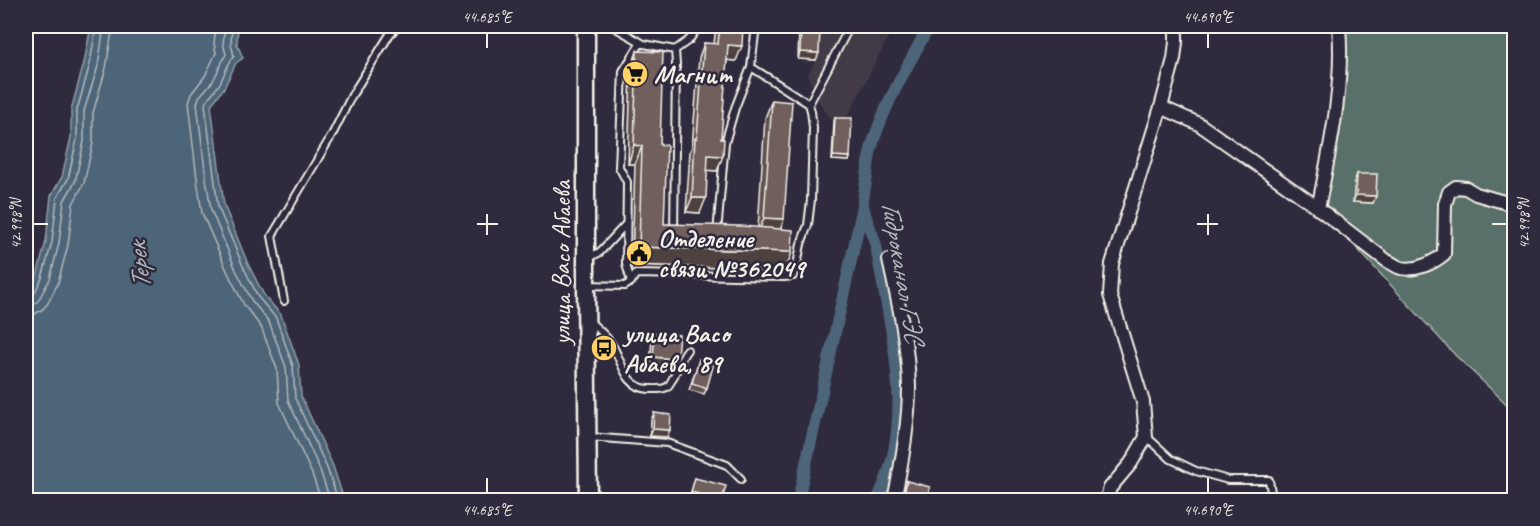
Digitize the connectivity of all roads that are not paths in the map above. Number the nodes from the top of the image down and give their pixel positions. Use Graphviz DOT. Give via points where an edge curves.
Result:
graph roads {
  1 [pos="398,26"];
  2 [pos="586,26"];
  3 [pos="612,26"];
  4 [pos="699,26"];
  5 [pos="756,26"];
  6 [pos="850,26"];
  7 [pos="1176,26"];
  8 [pos="1339,26"];
  9 [pos="644,44"];
  10 [pos="675,50"];
  11 [pos="751,67"];
  12 [pos="808,104"];
  13 [pos="1161,107"];
  14 [pos="1515,205"];
  15 [pos="1318,208"];
  16 [pos="626,224"];
  17 [pos="685,236"];
  18 [pos="717,238"];
  19 [pos="790,244"];
  20 [pos="801,244"];
  21 [pos="586,259"];
  22 [pos="889,260"];
  23 [pos="631,282"];
  24 [pos="586,285"];
  25 [pos="284,301"];
  26 [pos="586,319"];
  27 [pos="687,350"];
  28 [pos="1146,436"];
  29 [pos="588,437"];
  30 [pos="741,479"];
  31 [pos="1271,492"];
  32 [pos="588,501"];
  33 [pos="894,501"];
  34 [pos="1106,501"];
  1 -- 25 [label="lane" via="352,95 272,236"];
  2 -- 21 [label="street, улица Васо Абаева"];
  3 -- 9 [label="lane"];
  4 -- 10 [label="lane"];
  5 -- 11 [label="lane"];
  6 -- 12 [label="lane"];
  7 -- 13 [label="street" via="1174,58"];
  8 -- 15 [label="street" via="1338,104"];
  9 -- 10 [label="lane"];
  9 -- 16 [label="lane" via="640,44 623,71 619,168 627,182"];
  10 -- 17 [label="lane" via="674,235"];
  11 -- 12 [label="lane"];
  11 -- 18 [label="lane" via="725,142"];
  12 -- 20 [label="lane" via="813,128 811,200"];
  13 -- 15 [label="street" via="1199,124"];
  13 -- 28 [label="street" via="1112,264 1110,295 1143,402"];
  14 -- 15 [label="street" via="1456,187 1449,192 1445,204 1444,254 1416,268 1401,268 1387,261"];
  16 -- 21 [label="lane" via="600,252"];
  16 -- 23 [label="lane" via="626,264"];
  19 -- 20 [label="lane"];
  20 -- 23 [label="lane" via="793,276 636,274"];
  21 -- 24 [label="street, улица Васо Абаева"];
  22 -- 33 [label="street" via="903,328 909,386"];
  23 -- 24 [label="lane"];
  24 -- 26 [label="street, улица Васо Абаева"];
  26 -- 27 [label="lane" via="604,334 634,385 643,388 666,388"];
  26 -- 29 [label="street, улица Васо Абаева"];
  28 -- 31 [label="lane" via="1171,459 1196,471 1228,480 1269,480"];
  28 -- 34 [label="street" via="1131,463 1110,488"];
  29 -- 30 [label="lane" via="667,443 727,465"];
  29 -- 32 [label="street, улица Васо Абаева"];
}
